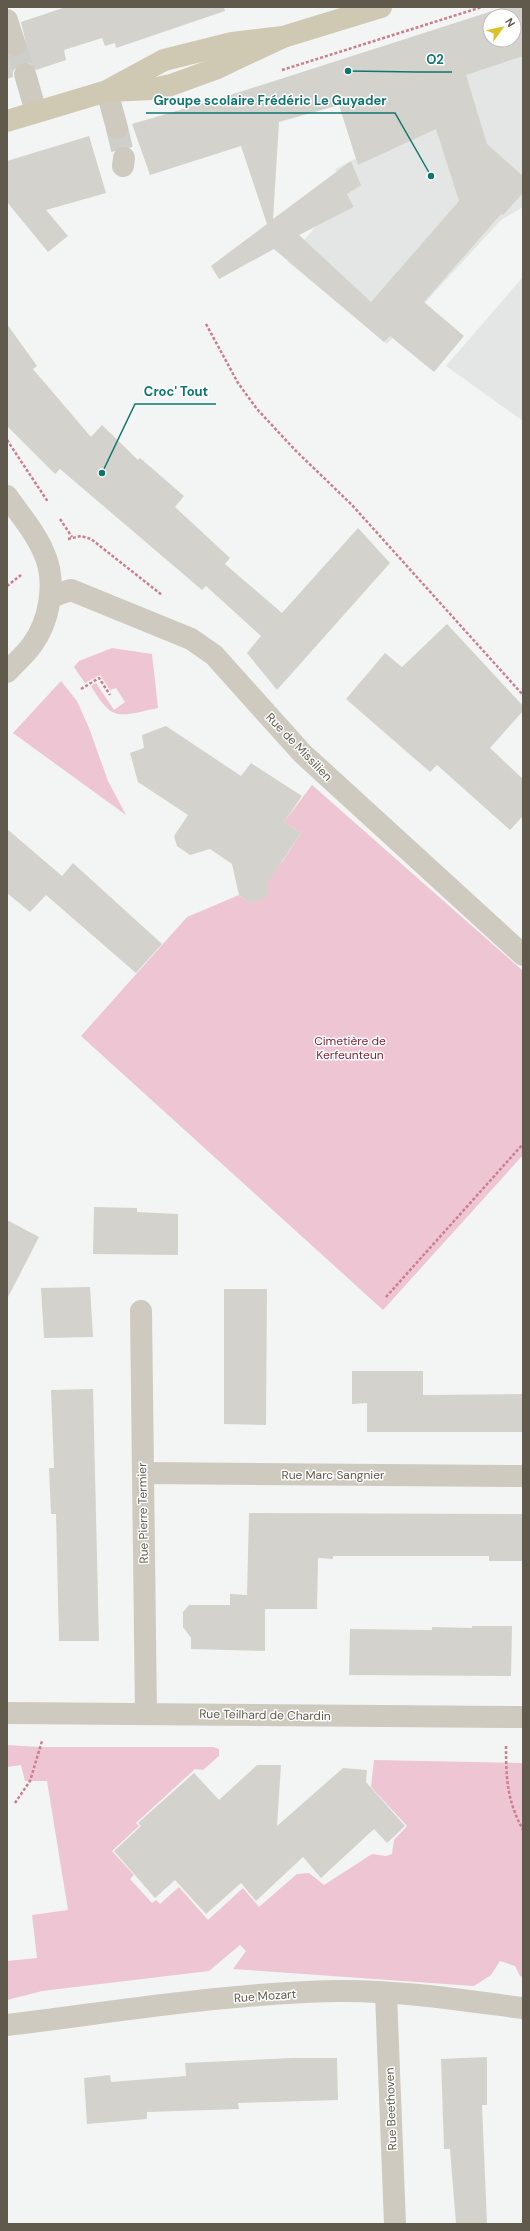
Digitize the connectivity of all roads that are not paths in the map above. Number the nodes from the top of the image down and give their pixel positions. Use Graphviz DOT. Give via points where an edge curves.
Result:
graph roads {
  1 [pos="381,7"];
  2 [pos="7,20"];
  3 [pos="14,45"];
  4 [pos="24,74"];
  5 [pos="107,91"];
  6 [pos="36,112"];
  7 [pos="7,121"];
  8 [pos="117,128"];
  9 [pos="7,496"];
  10 [pos="50,597"];
  11 [pos="7,672"];
  12 [pos="523,954"];
  13 [pos="141,1312"];
  14 [pos="142,1473"];
  15 [pos="523,1476"];
  16 [pos="7,1713"];
  17 [pos="146,1714"];
  18 [pos="514,1717"];
  19 [pos="386,1994"];
  20 [pos="523,2008"];
  21 [pos="7,2025"];
  22 [pos="395,2224"];
  1 -- 5 [label="main road" via="283,37 232,43 164,60"];
  2 -- 3 [label="street"];
  4 -- 6 [label="street"];
  5 -- 6 [label="main road"];
  5 -- 8 [label="street"];
  6 -- 7 [label="main road"];
  9 -- 10 [label="street" via="46,556"];
  10 -- 11 [label="street" via="36,639"];
  10 -- 12 [label="street, Rue de Missilien" via="71,590 177,633 204,647 302,753"];
  13 -- 14 [label="street, Rue Pierre Termier"];
  14 -- 15 [label="street, Rue Marc Sangnier"];
  14 -- 17 [label="street, Rue Pierre Termier"];
  16 -- 17 [label="street, Rue Teilhard de Chardin"];
  17 -- 18 [label="street, Rue Teilhard de Chardin"];
  19 -- 20 [label="street, Rue Mozart"];
  19 -- 21 [label="street, Rue Mozart" via="334,1991 249,1997"];
  19 -- 22 [label="street, Rue Beethoven"];
}
